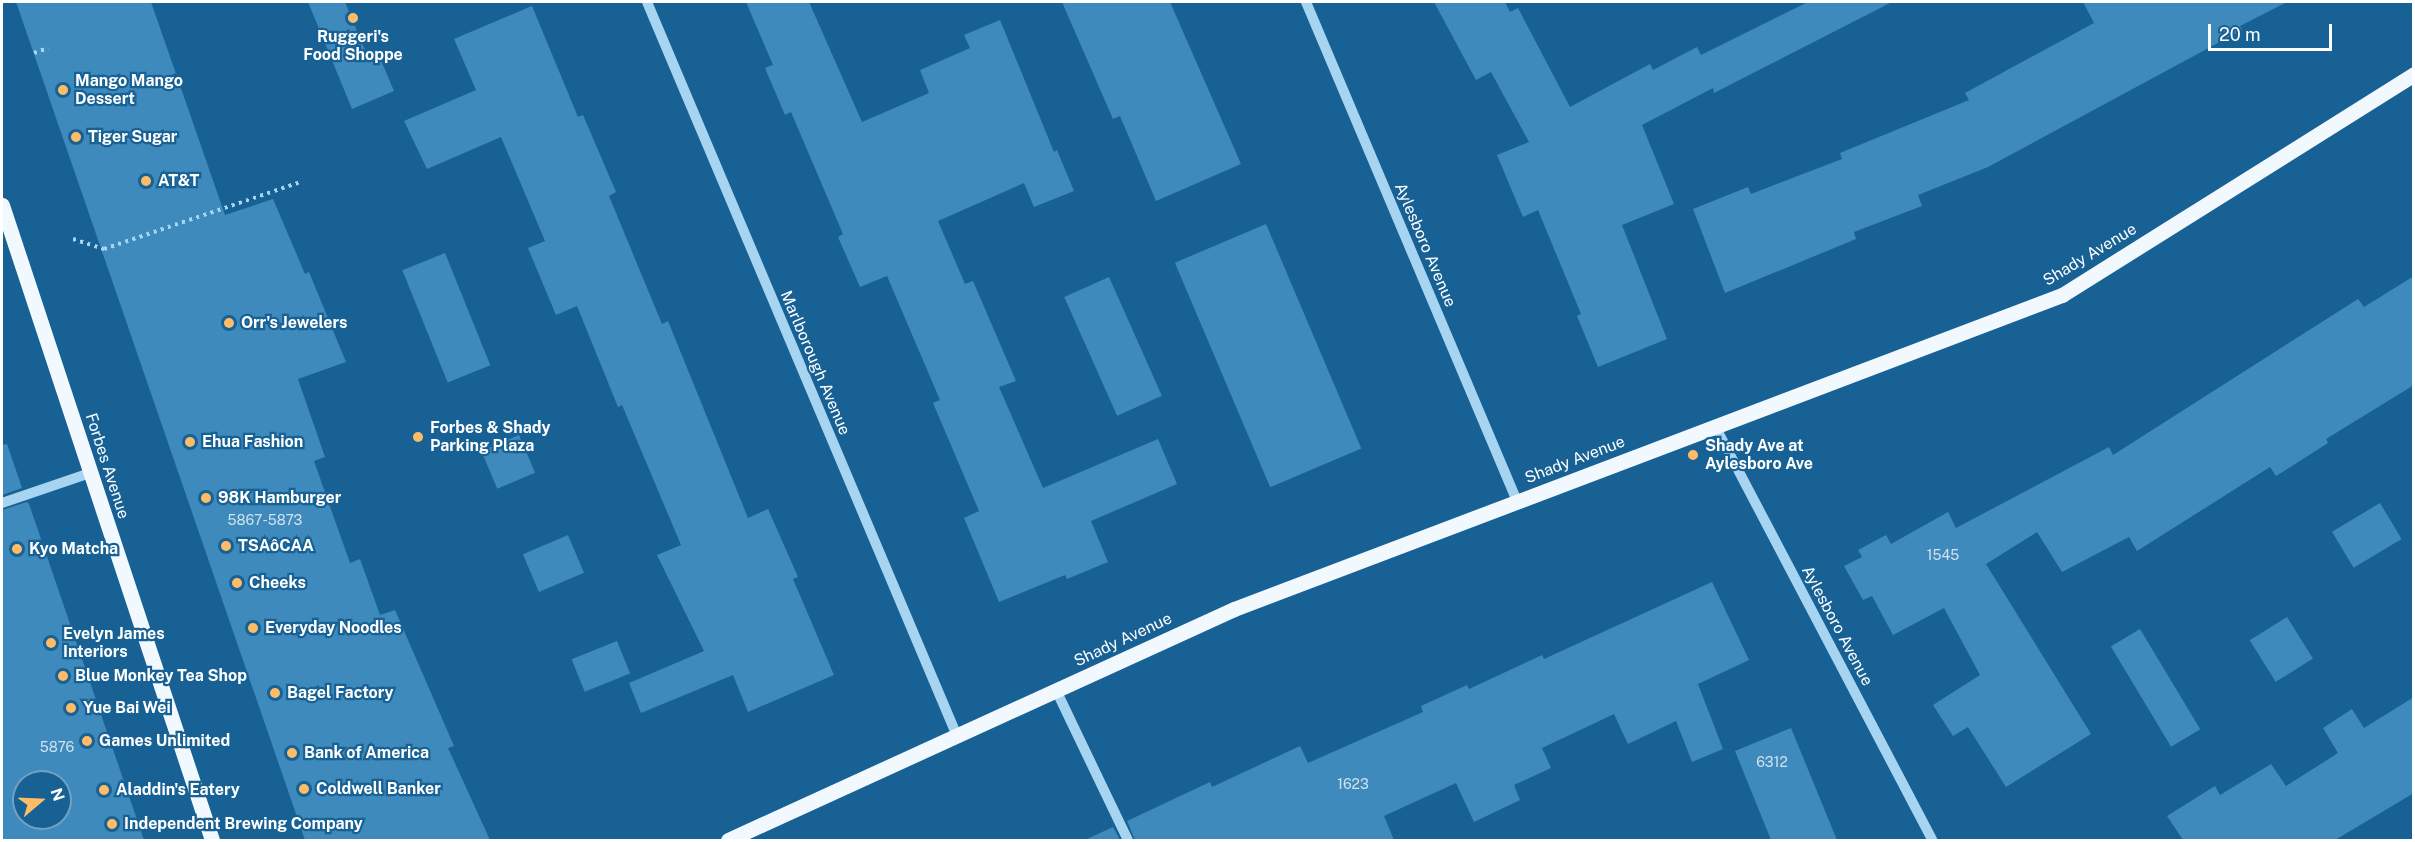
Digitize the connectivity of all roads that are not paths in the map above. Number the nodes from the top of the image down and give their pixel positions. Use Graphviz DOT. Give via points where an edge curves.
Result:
graph roads {
  1 [pos="646,2"];
  2 [pos="1306,2"];
  3 [pos="2414,74"];
  4 [pos="2,205"];
  5 [pos="1715,426"];
  6 [pos="90,473"];
  7 [pos="1517,501"];
  8 [pos="2,503"];
  9 [pos="1056,690"];
  10 [pos="957,736"];
  11 [pos="212,840"];
  12 [pos="728,840"];
  13 [pos="1128,840"];
  14 [pos="1932,840"];
  1 -- 10 [label="street, Marlborough Avenue"];
  2 -- 7 [label="street, Aylesboro Avenue"];
  3 -- 5 [label="main road, Shady Avenue" via="2062,295"];
  4 -- 6 [label="main road, Forbes Avenue"];
  5 -- 7 [label="main road, Shady Avenue"];
  5 -- 14 [label="street, Aylesboro Avenue"];
  6 -- 8 [label="street"];
  6 -- 11 [label="main road, Forbes Avenue"];
  7 -- 9 [label="main road, Shady Avenue" via="1234,609"];
  9 -- 10 [label="main road, Shady Avenue"];
  9 -- 13 [label="street"];
  10 -- 12 [label="main road, Shady Avenue"];
}
